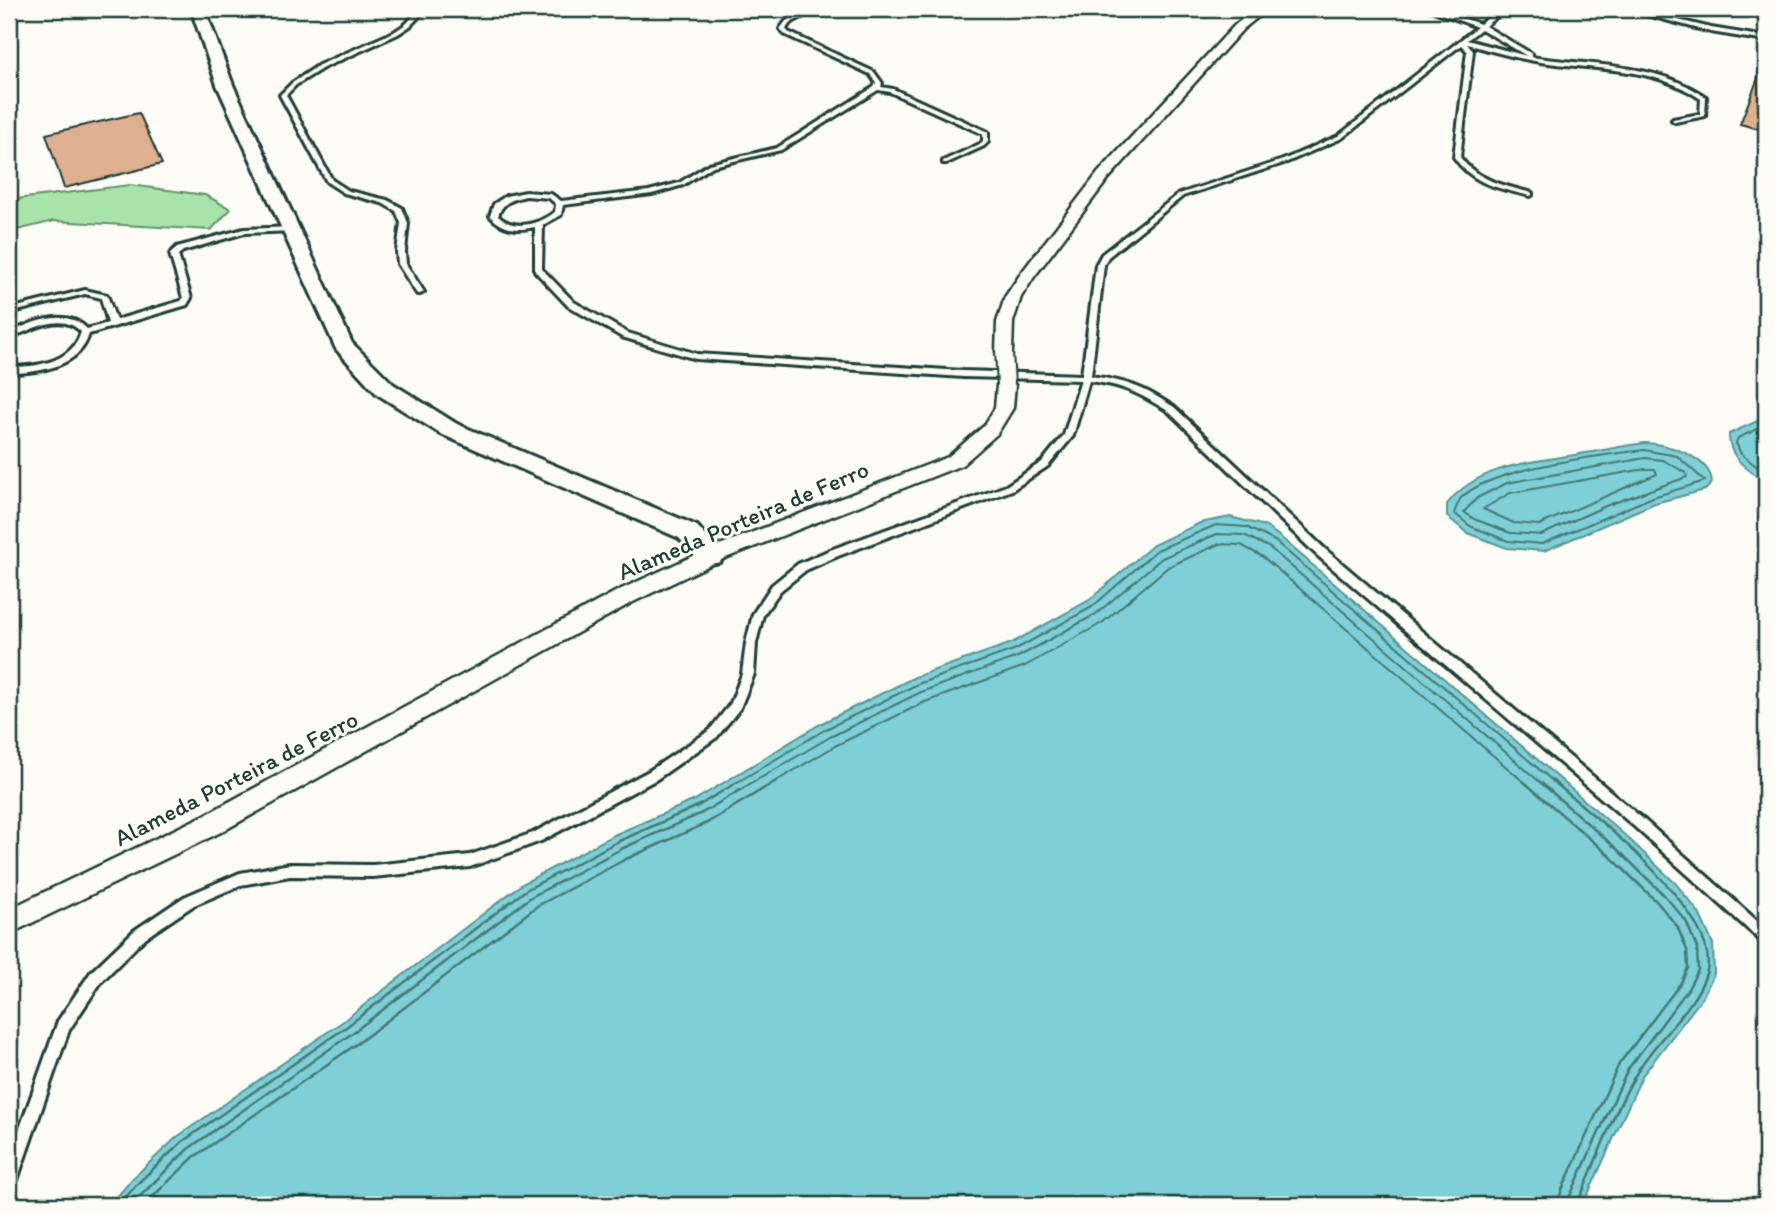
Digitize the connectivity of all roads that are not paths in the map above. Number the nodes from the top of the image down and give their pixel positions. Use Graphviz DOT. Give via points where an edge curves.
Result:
graph roads {
  1 [pos="10,9"];
  2 [pos="198,9"];
  3 [pos="423,9"];
  4 [pos="814,9"];
  5 [pos="1270,9"];
  6 [pos="1431,9"];
  7 [pos="1503,9"];
  8 [pos="1627,9"];
  9 [pos="9,22"];
  10 [pos="1481,26"];
  11 [pos="1766,39"];
  12 [pos="1462,41"];
  13 [pos="1538,60"];
  14 [pos="1544,65"];
  15 [pos="877,88"];
  16 [pos="1675,120"];
  17 [pos="945,162"];
  18 [pos="1530,194"];
  19 [pos="560,203"];
  20 [pos="539,224"];
  21 [pos="290,229"];
  22 [pos="420,292"];
  23 [pos="9,311"];
  24 [pos="113,325"];
  25 [pos="85,332"];
  26 [pos="9,336"];
  27 [pos="9,370"];
  28 [pos="1086,378"];
  29 [pos="711,556"];
  30 [pos="9,922"];
  31 [pos="1766,937"];
  32 [pos="9,1180"];
  1 -- 9 [label="lane"];
  2 -- 21 [label="street" via="225,85"];
  3 -- 22 [label="lane" via="396,33 308,74 283,95 337,189 398,209 403,218 402,263"];
  4 -- 15 [label="lane" via="783,29 872,73"];
  5 -- 29 [label="street, Alameda Porteira de Ferro, bridge" via="1239,27 1103,176 1027,275 1005,323 1004,408 991,430 956,461"];
  6 -- 10 [label="lane"];
  7 -- 10 [label="lane"];
  8 -- 11 [label="lane"];
  10 -- 12 [label="lane"];
  10 -- 13 [label="lane"];
  12 -- 13 [label="lane"];
  12 -- 18 [label="lane" via="1470,51 1457,157 1483,181"];
  12 -- 28 [label="lane" via="1340,137 1181,195 1105,256 1100,265"];
  13 -- 14 [label="lane"];
  13 -- 16 [label="lane" via="1638,73 1675,82 1704,98 1703,115"];
  15 -- 17 [label="lane" via="986,133 982,145"];
  15 -- 19 [label="lane" via="779,149 711,165 681,184 650,193"];
  19 -- 20 [label="lane" via="558,213"];
  19 -- 20 [label="lane" via="544,194 526,194 509,198 494,211 502,224"];
  20 -- 28 [label="lane" via="538,268 571,304 625,335 696,356"];
  21 -- 24 [label="lane" via="244,231 180,249 174,254 187,298 184,303"];
  21 -- 29 [label="street" via="342,345 385,389 449,429 688,532"];
  23 -- 24 [label="lane" via="85,292 104,297"];
  24 -- 25 [label="lane"];
  25 -- 26 [label="lane" via="75,323 55,321"];
  25 -- 27 [label="lane" via="80,345 62,359 36,369"];
  28 -- 31 [label="lane" via="1137,389 1171,409 1322,553"];
  28 -- 32 [label="lane" via="1068,436 1045,464 1009,488 834,552 802,567 776,588 758,614 748,674 736,705 713,734 653,775 537,837 470,862 373,871 290,870 240,879 189,901 140,934 96,977 63,1027"];
  29 -- 30 [label="street, Alameda Porteira de Ferro" via="624,597 214,823"];
}
